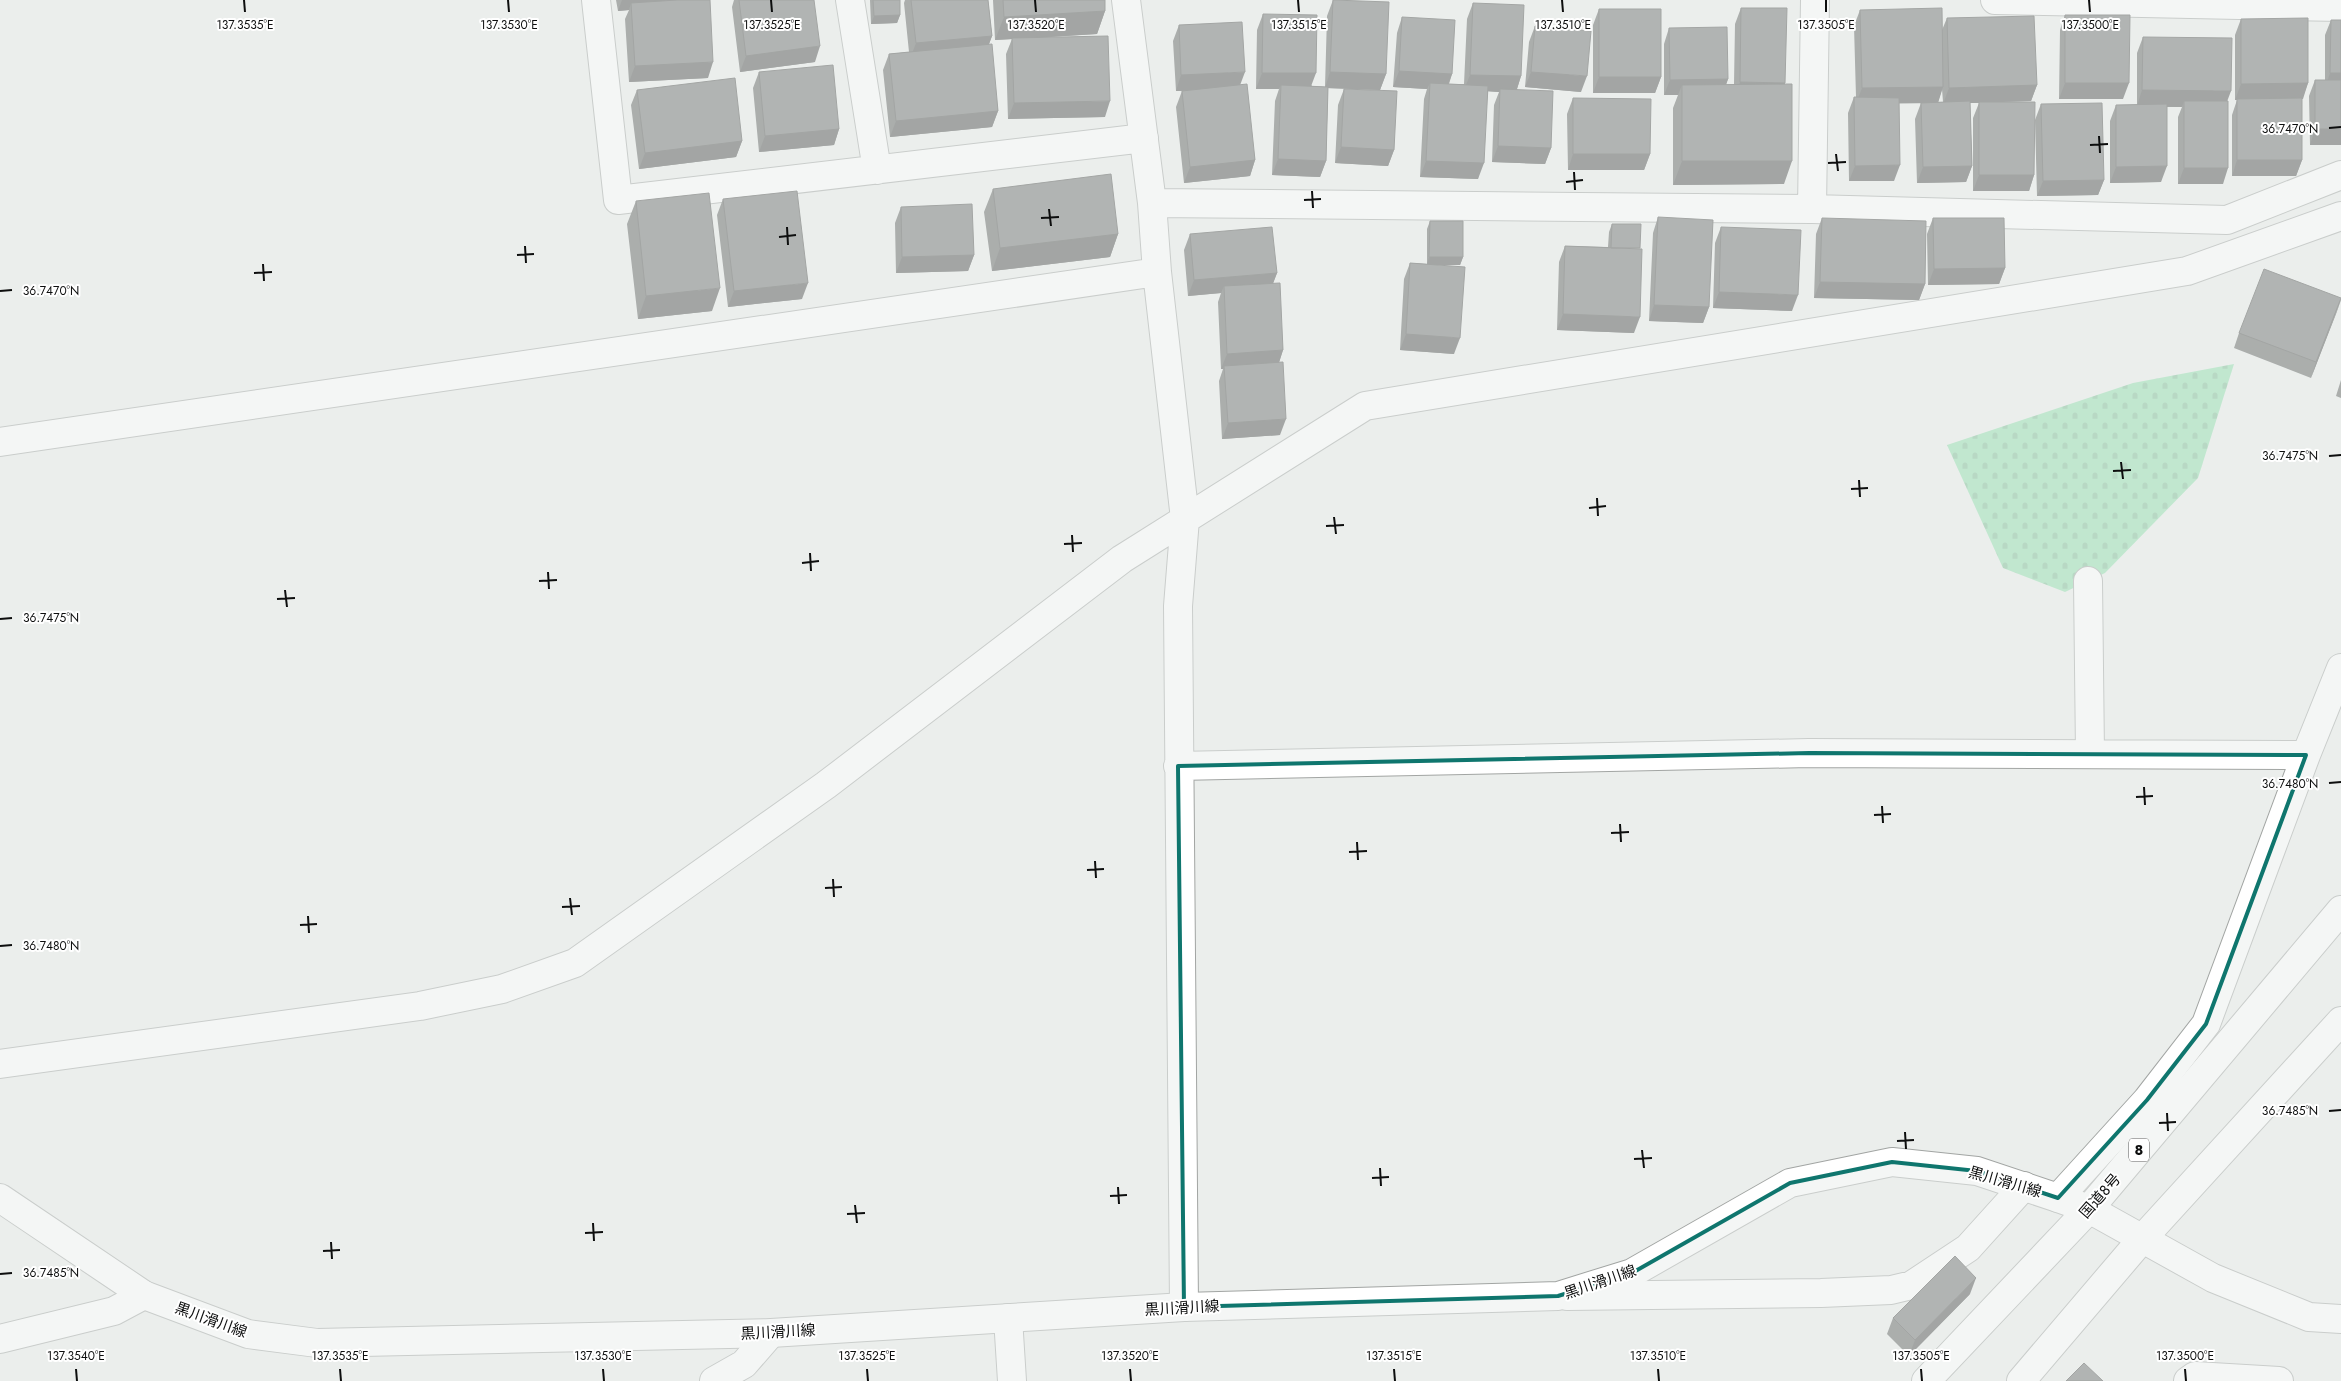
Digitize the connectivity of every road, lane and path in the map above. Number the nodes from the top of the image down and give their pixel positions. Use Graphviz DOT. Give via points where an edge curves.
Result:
graph roads {
  1 [pos="596,0"];
  2 [pos="850,0"];
  3 [pos="1126,0"];
  4 [pos="1815,0"];
  5 [pos="1995,0"];
  6 [pos="2341,7"];
  7 [pos="1144,138"];
  8 [pos="877,170"];
  9 [pos="2341,175"];
  10 [pos="1152,203"];
  11 [pos="1812,209"];
  12 [pos="2341,216"];
  13 [pos="1157,272"];
  14 [pos="0,442"];
  15 [pos="1186,519"];
  16 [pos="2088,581"];
  17 [pos="2341,668"];
  18 [pos="2090,754"];
  19 [pos="2306,755"];
  20 [pos="1178,766"];
  21 [pos="2341,910"];
  22 [pos="2341,1021"];
  23 [pos="0,1064"];
  24 [pos="2024,1186"];
  25 [pos="0,1198"];
  26 [pos="2058,1198"];
  27 [pos="2089,1209"];
  28 [pos="2142,1239"];
  29 [pos="144,1295"];
  30 [pos="1558,1296"];
  31 [pos="1184,1308"];
  32 [pos="1008,1318"];
  33 [pos="2341,1319"];
  34 [pos="771,1333"];
  35 [pos="0,1339"];
  36 [pos="714,1381"];
  37 [pos="1012,1381"];
  38 [pos="1926,1381"];
  39 [pos="2021,1381"];
  40 [pos="2188,1381"];
  41 [pos="2279,1381"];
  1 -- 8 [label="main road" via="618,200"];
  2 -- 8 [label="main road"];
  3 -- 7 [label="main road"];
  4 -- 11 [label="main road"];
  5 -- 6 [label="main road"];
  7 -- 8 [label="main road"];
  7 -- 10 [label="main road"];
  9 -- 11 [label="main road" via="2227,220"];
  10 -- 11 [label="main road"];
  10 -- 13 [label="main road"];
  12 -- 15 [label="main road" via="2187,271 1365,406"];
  13 -- 14 [label="main road"];
  13 -- 15 [label="main road"];
  15 -- 20 [label="main road" via="1178,606"];
  15 -- 23 [label="main road" via="1122,559 826,785 575,963 502,989 420,1006"];
  16 -- 18 [label="main road"];
  17 -- 19 [label="main road"];
  18 -- 19 [label="main road"];
  18 -- 20 [label="main road" via="1809,754"];
  19 -- 26 [label="main road" via="2206,1024 2146,1100"];
  20 -- 31 [label="main road"];
  21 -- 27 [label="main road, 国道8号 / 8"];
  22 -- 28 [label="main road"];
  24 -- 26 [label="main road, 黒川滑川線"];
  24 -- 30 [label="main road, 黒川滑川線" via="1977,1171 1892,1162 1790,1183 1632,1273"];
  24 -- 30 [label="main road" via="1968,1248 1905,1287 1821,1293"];
  25 -- 29 [label="main road, 黒川滑川線"];
  26 -- 27 [label="main road, 黒川滑川線"];
  27 -- 28 [label="main road, 黒川滑川線"];
  27 -- 38 [label="main road, 国道8号 / 8"];
  28 -- 33 [label="main road, 黒川滑川線" via="2213,1278 2309,1317"];
  28 -- 39 [label="main road"];
  29 -- 34 [label="main road, 黒川滑川線" via="248,1334 317,1342"];
  29 -- 35 [label="main road" via="114,1311"];
  30 -- 31 [label="main road, 黒川滑川線"];
  31 -- 32 [label="main road, 黒川滑川線"];
  32 -- 34 [label="main road, 黒川滑川線"];
  32 -- 37 [label="main road"];
  34 -- 36 [label="main road" via="744,1364"];
  40 -- 41 [label="main road" via="2195,1376"];
}
